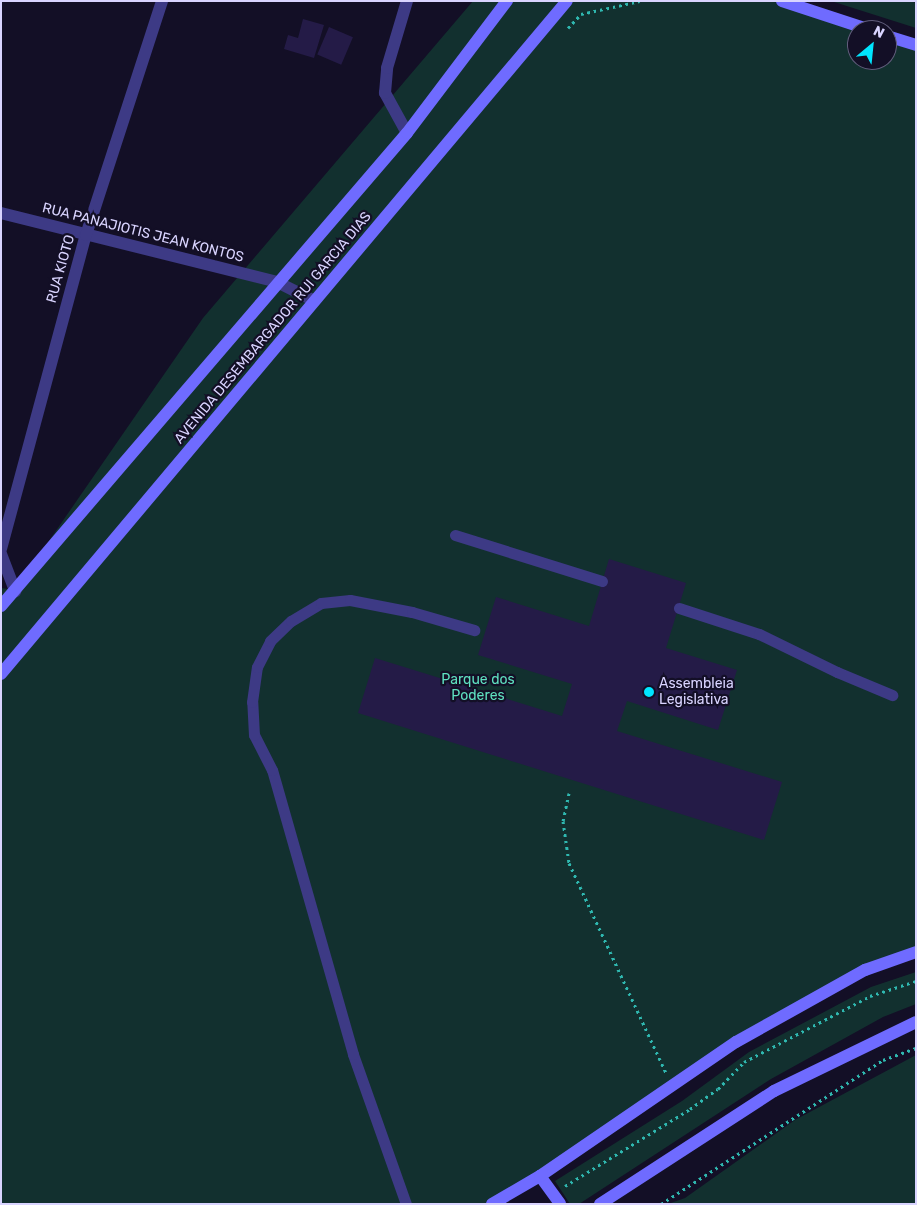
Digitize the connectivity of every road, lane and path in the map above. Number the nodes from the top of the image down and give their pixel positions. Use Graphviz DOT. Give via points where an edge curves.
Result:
graph roads {
  1 [pos="162,1"];
  2 [pos="407,1"];
  3 [pos="507,1"];
  4 [pos="567,1"];
  5 [pos="782,1"];
  6 [pos="847,22"];
  7 [pos="897,39"];
  8 [pos="916,45"];
  9 [pos="407,133"];
  10 [pos="1,213"];
  11 [pos="86,235"];
  12 [pos="277,282"];
  13 [pos="315,301"];
  14 [pos="455,535"];
  15 [pos="1,549"];
  16 [pos="1,554"];
  17 [pos="602,581"];
  18 [pos="15,590"];
  19 [pos="1,606"];
  20 [pos="679,608"];
  21 [pos="474,630"];
  22 [pos="1,674"];
  23 [pos="892,695"];
  24 [pos="569,793"];
  25 [pos="916,952"];
  26 [pos="916,981"];
  27 [pos="916,1022"];
  28 [pos="916,1048"];
  29 [pos="672,1086"];
  30 [pos="540,1176"];
  31 [pos="567,1184"];
  32 [pos="406,1204"];
  33 [pos="492,1204"];
  34 [pos="560,1204"];
  35 [pos="600,1204"];
  36 [pos="661,1204"];
  1 -- 11 [label="street, RUA KIOTO"];
  2 -- 9 [label="street" via="387,68 386,93 392,110"];
  3 -- 9 [label="main road, AVENIDA DESEMBARGADOR RUI GARCIA DIAS"];
  4 -- 13 [label="main road, AVENIDA DESEMBARGADOR RUI GARCIA DIAS"];
  5 -- 6 [label="main road"];
  7 -- 8 [label="main road"];
  9 -- 12 [label="main road, AVENIDA DESEMBARGADOR RUI GARCIA DIAS"];
  10 -- 11 [label="street, RUA PANAJIOTIS JEAN KONTOS"];
  11 -- 12 [label="street, RUA PANAJIOTIS JEAN KONTOS"];
  11 -- 15 [label="street, RUA KIOTO"];
  12 -- 13 [label="street, RUA PANAJIOTIS JEAN KONTOS"];
  12 -- 18 [label="main road, AVENIDA DESEMBARGADOR RUI GARCIA DIAS"];
  13 -- 22 [label="main road, AVENIDA DESEMBARGADOR RUI GARCIA DIAS"];
  14 -- 17 [label="lane"];
  16 -- 18 [label="street"];
  18 -- 19 [label="main road, AVENIDA DESEMBARGADOR RUI GARCIA DIAS"];
  20 -- 23 [label="lane" via="759,634"];
  21 -- 32 [label="lane" via="412,612 350,600 321,603 292,621 270,641 257,667 252,702 254,735 272,770 353,1054"];
  24 -- 29 [label="path" via="563,821 569,863"];
  25 -- 29 [label="main road" via="865,970 736,1042"];
  26 -- 31 [label="path" via="870,996 744,1062 718,1089 690,1109"];
  27 -- 35 [label="main road" via="774,1091"];
  28 -- 36 [label="path" via="883,1060"];
  29 -- 30 [label="main road"];
  30 -- 33 [label="main road"];
  30 -- 34 [label="main road"];
}
